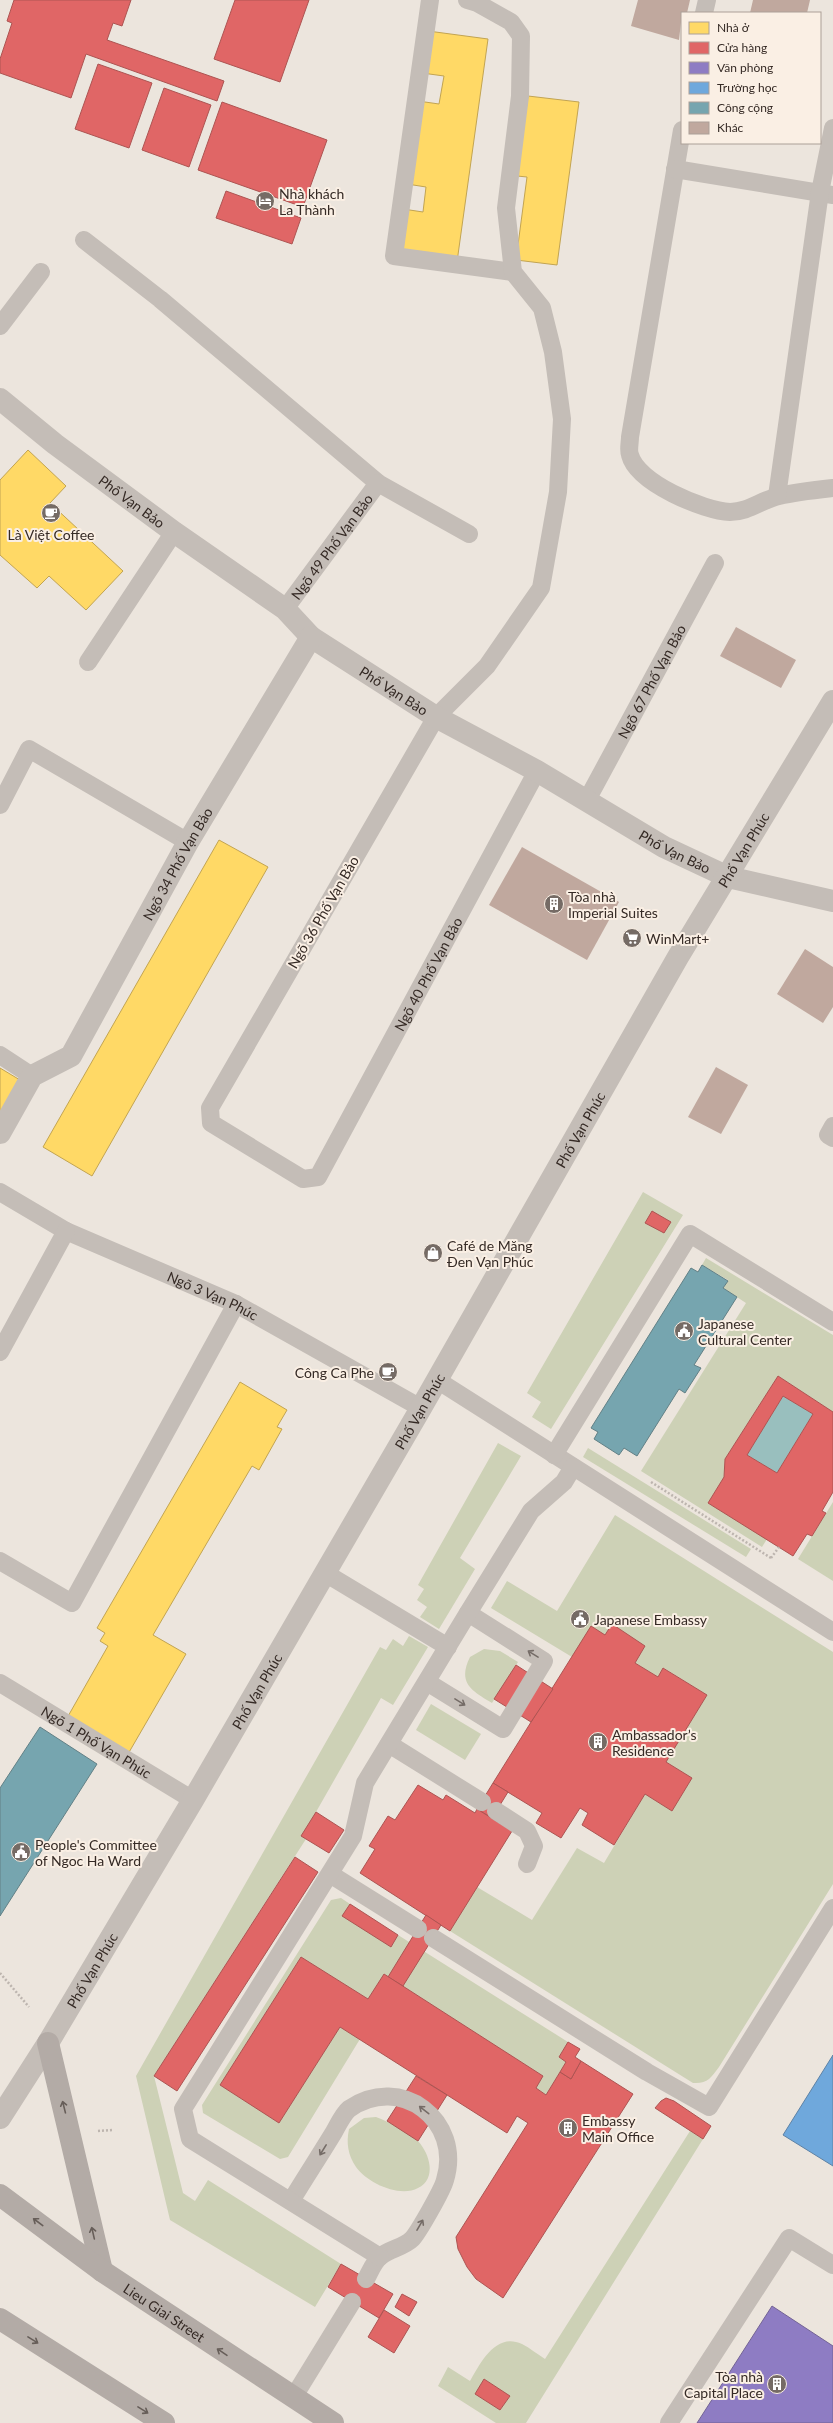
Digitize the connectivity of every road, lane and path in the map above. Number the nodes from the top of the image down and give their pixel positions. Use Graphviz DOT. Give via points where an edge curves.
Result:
graph roads {
  1 [pos="430,0"];
  2 [pos="467,0"];
  3 [pos="707,0"];
  4 [pos="704,12"];
  5 [pos="833,128"];
  6 [pos="681,136"];
  7 [pos="675,169"];
  8 [pos="826,194"];
  9 [pos="84,240"];
  10 [pos="41,272"];
  11 [pos="513,272"];
  12 [pos="0,326"];
  13 [pos="0,399"];
  14 [pos="378,483"];
  15 [pos="833,488"];
  16 [pos="777,496"];
  17 [pos="174,532"];
  18 [pos="469,534"];
  19 [pos="715,563"];
  20 [pos="284,609"];
  21 [pos="311,637"];
  22 [pos="88,662"];
  23 [pos="833,701"];
  24 [pos="436,716"];
  25 [pos="537,771"];
  26 [pos="587,800"];
  27 [pos="0,805"];
  28 [pos="188,842"];
  29 [pos="728,877"];
  30 [pos="833,901"];
  31 [pos="0,1055"];
  32 [pos="32,1076"];
  33 [pos="833,1126"];
  34 [pos="0,1133"];
  35 [pos="833,1138"];
  36 [pos="318,1177"];
  37 [pos="0,1192"];
  38 [pos="66,1231"];
  39 [pos="236,1304"];
  40 [pos="833,1322"];
  41 [pos="0,1352"];
  42 [pos="437,1380"];
  43 [pos="421,1408"];
  44 [pos="554,1455"];
  45 [pos="573,1467"];
  46 [pos="650,1482"];
  47 [pos="772,1558"];
  48 [pos="0,1561"];
  49 [pos="325,1574"];
  50 [pos="468,1613"];
  51 [pos="833,1632"];
  52 [pos="448,1647"];
  53 [pos="427,1682"];
  54 [pos="0,1683"];
  55 [pos="389,1744"];
  56 [pos="193,1800"];
  57 [pos="527,1864"];
  58 [pos="330,1874"];
  59 [pos="833,1908"];
  60 [pos="418,1929"];
  61 [pos="433,1938"];
  62 [pos="0,1973"];
  63 [pos="29,2007"];
  64 [pos="48,2043"];
  65 [pos="0,2118"];
  66 [pos="0,2195"];
  67 [pos="291,2202"];
  68 [pos="380,2257"];
  69 [pos="833,2265"];
  70 [pos="102,2271"];
  71 [pos="366,2279"];
  72 [pos="352,2302"];
  73 [pos="0,2319"];
  74 [pos="293,2398"];
  75 [pos="164,2423"];
  76 [pos="333,2423"];
  77 [pos="669,2423"];
  1 -- 11 [label="lane" via="394,256"];
  2 -- 11 [label="lane" via="511,22 521,36 520,96 506,208"];
  3 -- 4 [label="lane"];
  5 -- 8 [label="lane"];
  6 -- 7 [label="lane"];
  7 -- 8 [label="lane"];
  7 -- 16 [label="lane" via="630,437 630,456 650,482 715,509 729,512 748,510"];
  8 -- 16 [label="lane"];
  9 -- 14 [label="lane" via="160,299"];
  10 -- 12 [label="lane"];
  11 -- 24 [label="lane, Ngõ 36 Phố Vạn Bảo" via="542,308 553,352 562,419 558,492 541,588 487,666"];
  13 -- 17 [label="street, Phố Vạn Bảo" via="55,444"];
  14 -- 18 [label="lane"];
  14 -- 20 [label="lane, Ngõ 49 Phố Vạn Bảo"];
  15 -- 16 [label="lane"];
  17 -- 20 [label="street, Phố Vạn Bảo"];
  17 -- 22 [label="lane"];
  19 -- 26 [label="lane, Ngõ 67 Phố Vạn Bảo"];
  20 -- 21 [label="street, Phố Vạn Bảo"];
  21 -- 24 [label="street, Phố Vạn Bảo"];
  21 -- 28 [label="street, Ngõ 34 Phố Vạn Bảo"];
  23 -- 29 [label="street, Phố Vạn Phúc"];
  24 -- 25 [label="street, Phố Vạn Bảo"];
  24 -- 36 [label="lane, Ngõ 36 Phố Vạn Bảo" via="210,1108 211,1123 303,1179"];
  25 -- 26 [label="street, Phố Vạn Bảo"];
  25 -- 36 [label="lane, Ngõ 40 Phố Vạn Bảo"];
  26 -- 29 [label="street, Phố Vạn Bảo" via="664,847"];
  27 -- 28 [label="lane" via="30,749"];
  28 -- 32 [label="street, Ngõ 34 Phố Vạn Bảo" via="71,1056"];
  29 -- 30 [label="street, Phố Vạn Bảo"];
  29 -- 42 [label="street, Phố Vạn Phúc" via="678,957"];
  31 -- 32 [label="lane"];
  32 -- 34 [label="street"];
  33 -- 35 [label="lane" via="828,1135"];
  37 -- 38 [label="lane, Ngõ 3 Vạn Phúc"];
  38 -- 39 [label="lane, Ngõ 3 Vạn Phúc"];
  38 -- 41 [label="lane"];
  39 -- 43 [label="lane, Ngõ 3 Vạn Phúc"];
  39 -- 48 [label="lane" via="72,1603"];
  40 -- 44 [label="lane" via="690,1234"];
  42 -- 43 [label="street, Phố Vạn Phúc"];
  42 -- 44 [label="lane"];
  43 -- 49 [label="street, Phố Vạn Phúc"];
  44 -- 45 [label="lane"];
  45 -- 50 [label="lane" via="564,1482 531,1511"];
  45 -- 51 [label="lane"];
  46 -- 47 [label="path"];
  49 -- 52 [label="lane"];
  49 -- 56 [label="street, Phố Vạn Phúc"];
  50 -- 52 [label="lane"];
  53 -- 50 [label="lane, one-way" via="503,1729 544,1661"];
  52 -- 53 [label="lane"];
  53 -- 55 [label="lane"];
  54 -- 56 [label="lane, Ngõ 1 Phố Vạn Phúc"];
  55 -- 57 [label="lane" via="527,1831 534,1846"];
  55 -- 58 [label="lane" via="365,1783 352,1836"];
  56 -- 64 [label="street, Phố Vạn Phúc"];
  58 -- 60 [label="lane"];
  58 -- 67 [label="lane" via="184,2109 190,2138"];
  59 -- 61 [label="lane" via="708,2107 647,2072"];
  62 -- 63 [label="path"];
  64 -- 65 [label="street, Phố Vạn Phúc"];
  70 -- 64 [label="main road, one-way"];
  70 -- 66 [label="main road, Lieu Giai Street, one-way"];
  67 -- 68 [label="lane"];
  68 -- 67 [label="lane, one-way" via="413,2238 445,2182 449,2162 447,2142 439,2124 425,2110 408,2100 386,2096 366,2100 347,2110"];
  68 -- 71 [label="lane"];
  69 -- 77 [label="lane" via="790,2238"];
  74 -- 70 [label="main road, Lieu Giai Street, one-way"];
  72 -- 74 [label="lane"];
  73 -- 75 [label="main road, one-way"];
  74 -- 76 [label="main road, Lieu Giai Street"];
}
